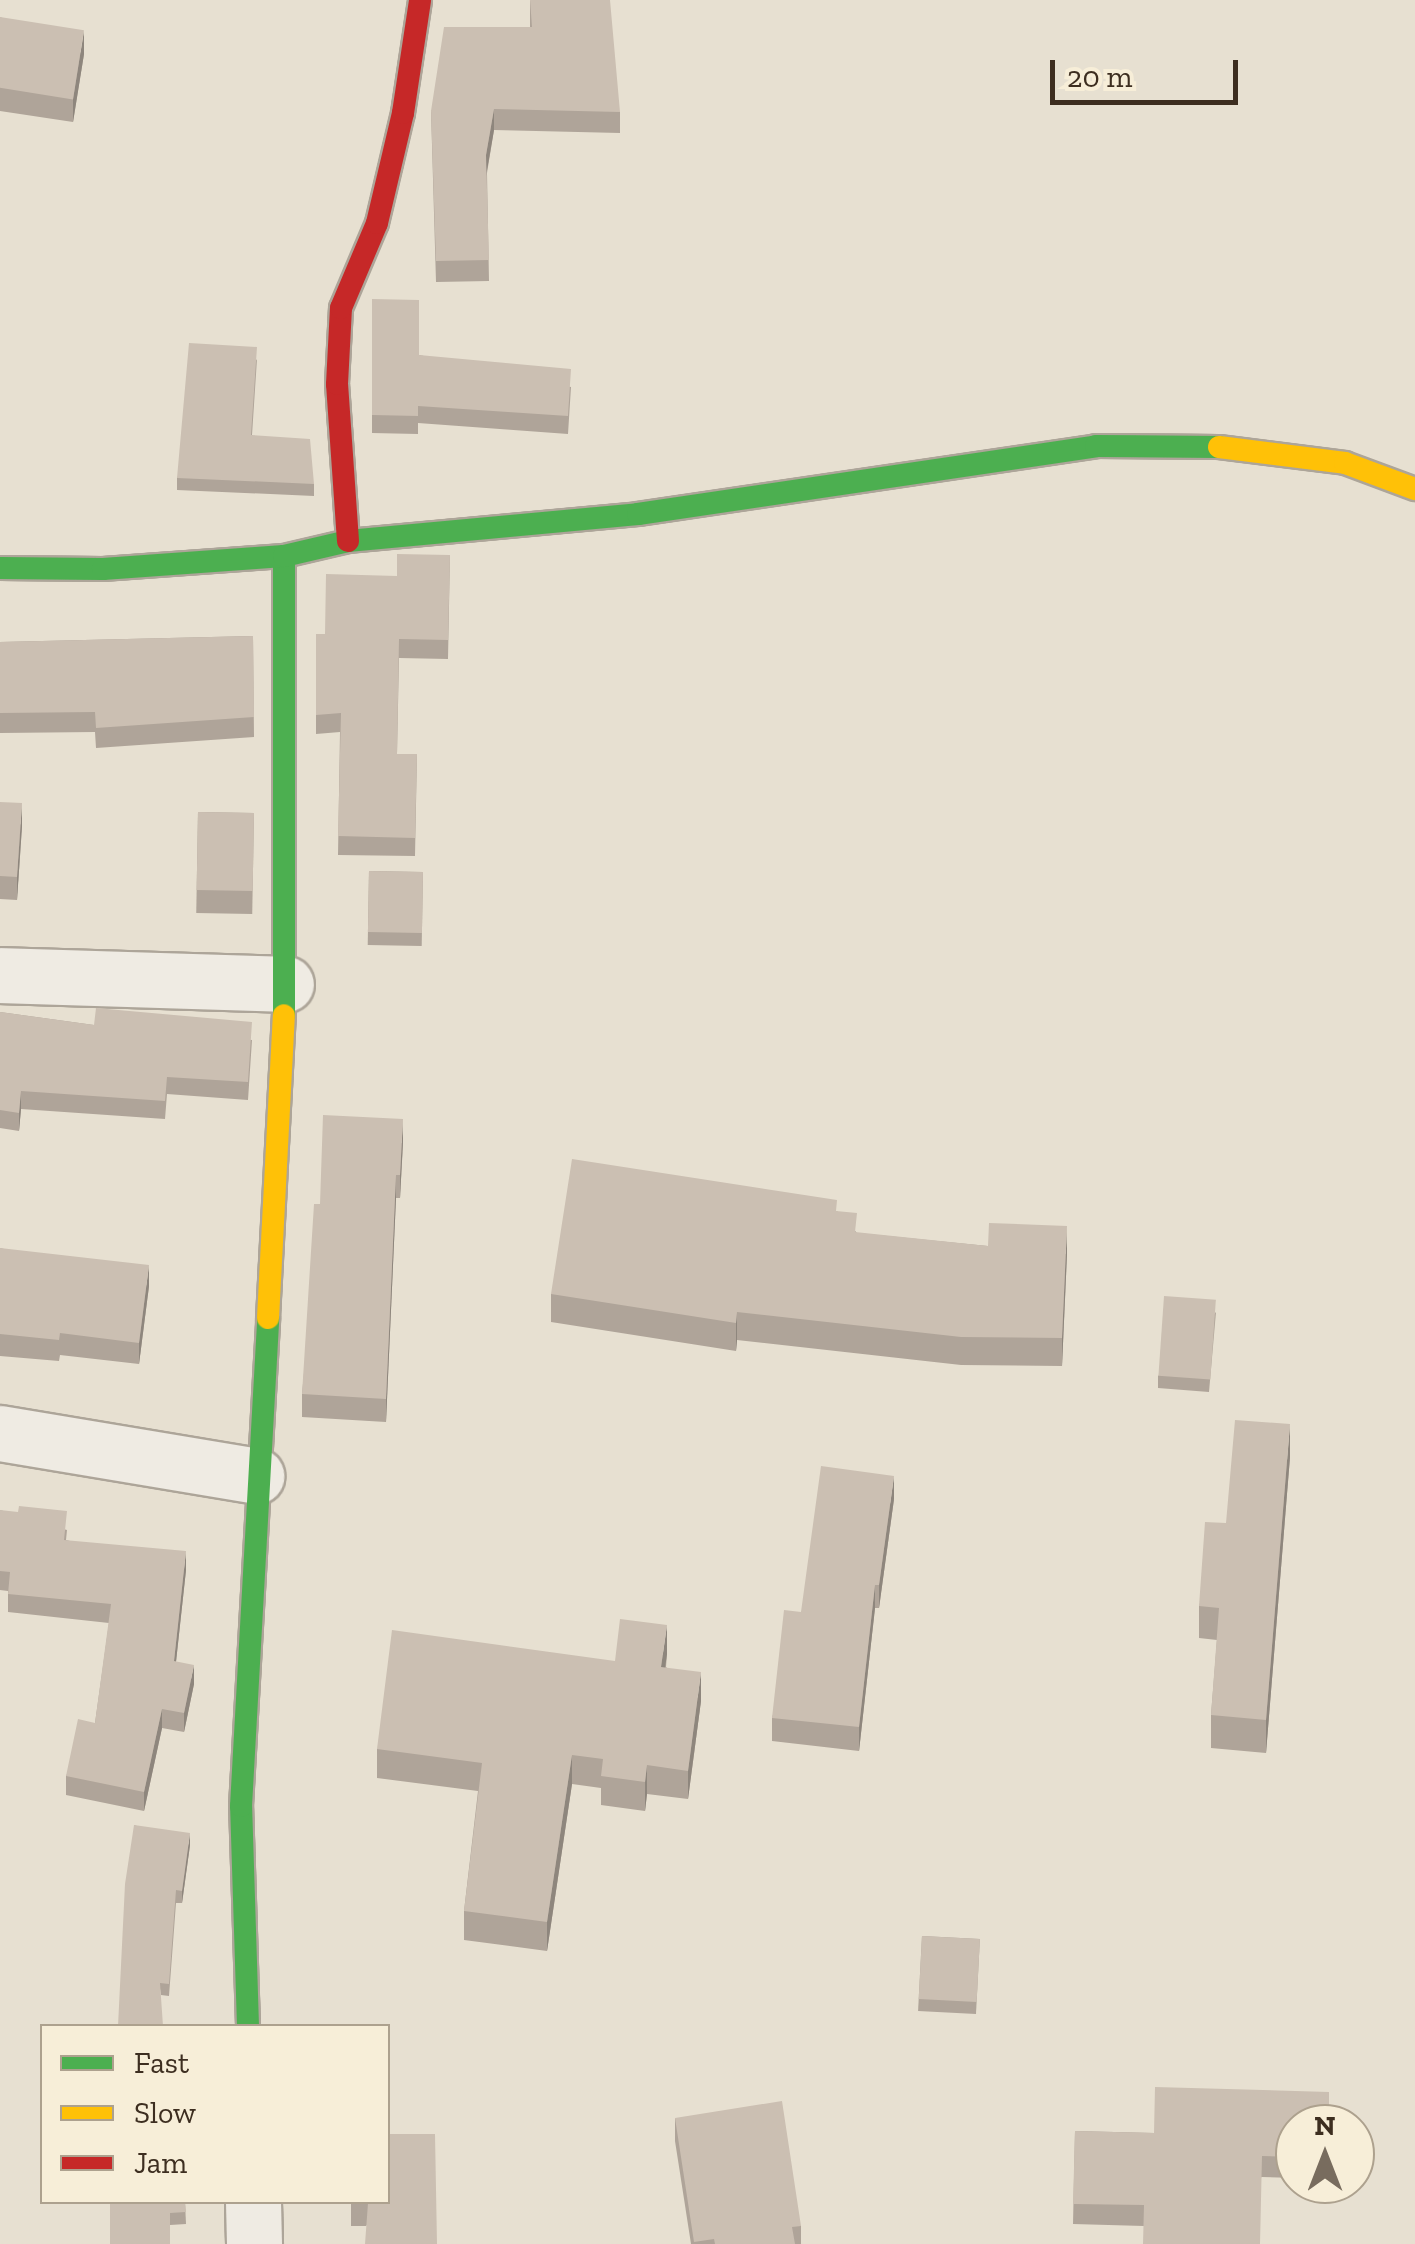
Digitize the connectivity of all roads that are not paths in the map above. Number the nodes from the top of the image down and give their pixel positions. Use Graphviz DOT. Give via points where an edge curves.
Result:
graph roads {
  1 [pos="420,0"];
  2 [pos="1415,489"];
  3 [pos="348,540"];
  4 [pos="284,556"];
  5 [pos="0,568"];
  6 [pos="0,975"];
  7 [pos="286,984"];
  8 [pos="0,1433"];
  9 [pos="256,1476"];
  10 [pos="248,2024"];
  11 [pos="253,2204"];
  12 [pos="254,2244"];
  1 -- 3 [label="street" via="403,113 376,223 341,308 337,384"];
  2 -- 3 [label="street" via="1345,463 1281,453 1096,446 638,514"];
  3 -- 4 [label="street"];
  4 -- 5 [label="street" via="103,569"];
  4 -- 7 [label="street"];
  6 -- 7 [label="street"];
  7 -- 9 [label="street"];
  8 -- 9 [label="street"];
  9 -- 10 [label="street" via="241,1806"];
  11 -- 12 [label="street"];
}
